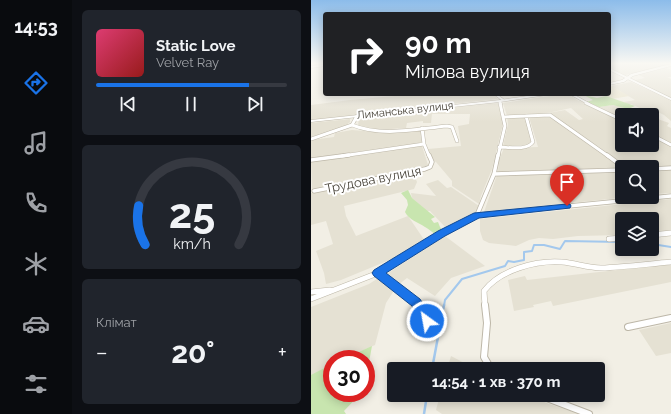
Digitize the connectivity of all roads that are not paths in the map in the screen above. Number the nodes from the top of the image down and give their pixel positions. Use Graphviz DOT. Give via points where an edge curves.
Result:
graph roads {
  1 [pos="638,83"];
  2 [pos="497,96"];
  3 [pos="532,96"];
  4 [pos="574,96"];
  5 [pos="671,99"];
  6 [pos="501,100"];
  7 [pos="357,116"];
  8 [pos="526,116"];
  9 [pos="504,117"];
  10 [pos="615,117"];
  11 [pos="311,121"];
  12 [pos="352,125"];
  13 [pos="422,128"];
  14 [pos="311,139"];
  15 [pos="659,139"];
  16 [pos="457,141"];
  17 [pos="424,144"];
  18 [pos="671,145"];
  19 [pos="499,147"];
  20 [pos="311,160"];
  21 [pos="615,161"];
  22 [pos="671,168"];
  23 [pos="659,169"];
  24 [pos="615,170"];
  25 [pos="494,174"];
  26 [pos="315,191"];
  27 [pos="671,196"];
  28 [pos="477,215"];
  29 [pos="671,233"];
  30 [pos="659,234"];
  31 [pos="609,239"];
  32 [pos="615,239"];
  33 [pos="671,262"];
  34 [pos="378,273"];
  35 [pos="334,290"];
  36 [pos="311,292"];
  37 [pos="311,299"];
  38 [pos="671,318"];
  39 [pos="427,321"];
  40 [pos="628,327"];
  41 [pos="487,362"];
  42 [pos="557,402"];
  43 [pos="589,414"];
  1 -- 5 [label="street"];
  2 -- 6 [label="street"];
  3 -- 6 [label="street, Лиманська вулиця"];
  4 -- 10 [label="street"];
  6 -- 7 [label="street, Лиманська вулиця"];
  6 -- 9 [label="street"];
  7 -- 11 [label="street, Лиманська вулиця"];
  7 -- 12 [label="street"];
  8 -- 9 [label="street"];
  8 -- 19 [label="street" via="533,142 531,146"];
  8 -- 21 [label="street" via="550,115"];
  9 -- 19 [label="street" via="505,126"];
  12 -- 13 [label="street" via="384,131"];
  12 -- 14 [label="street"];
  13 -- 16 [label="street" via="450,126"];
  13 -- 17 [label="street"];
  15 -- 18 [label="street"];
  17 -- 20 [label="street"];
  17 -- 26 [label="street, Трудова вулиця" via="432,162 430,167"];
  19 -- 25 [label="street"];
  22 -- 23 [label="street"];
  24 -- 25 [label="street"];
  25 -- 28 [label="street"];
  27 -- 28 [label="street"];
  28 -- 34 [label="street" via="442,233"];
  29 -- 30 [label="street"];
  31 -- 32 [label="street"];
  33 -- 41 [label="street" via="600,268 557,262 538,264 504,275 493,281 484,291 487,323 484,357"];
  34 -- 35 [label="street"];
  34 -- 39 [label="street" via="416,303"];
  35 -- 36 [label="street"];
  35 -- 37 [label="street"];
  38 -- 40 [label="street"];
  42 -- 43 [label="street"];
}
